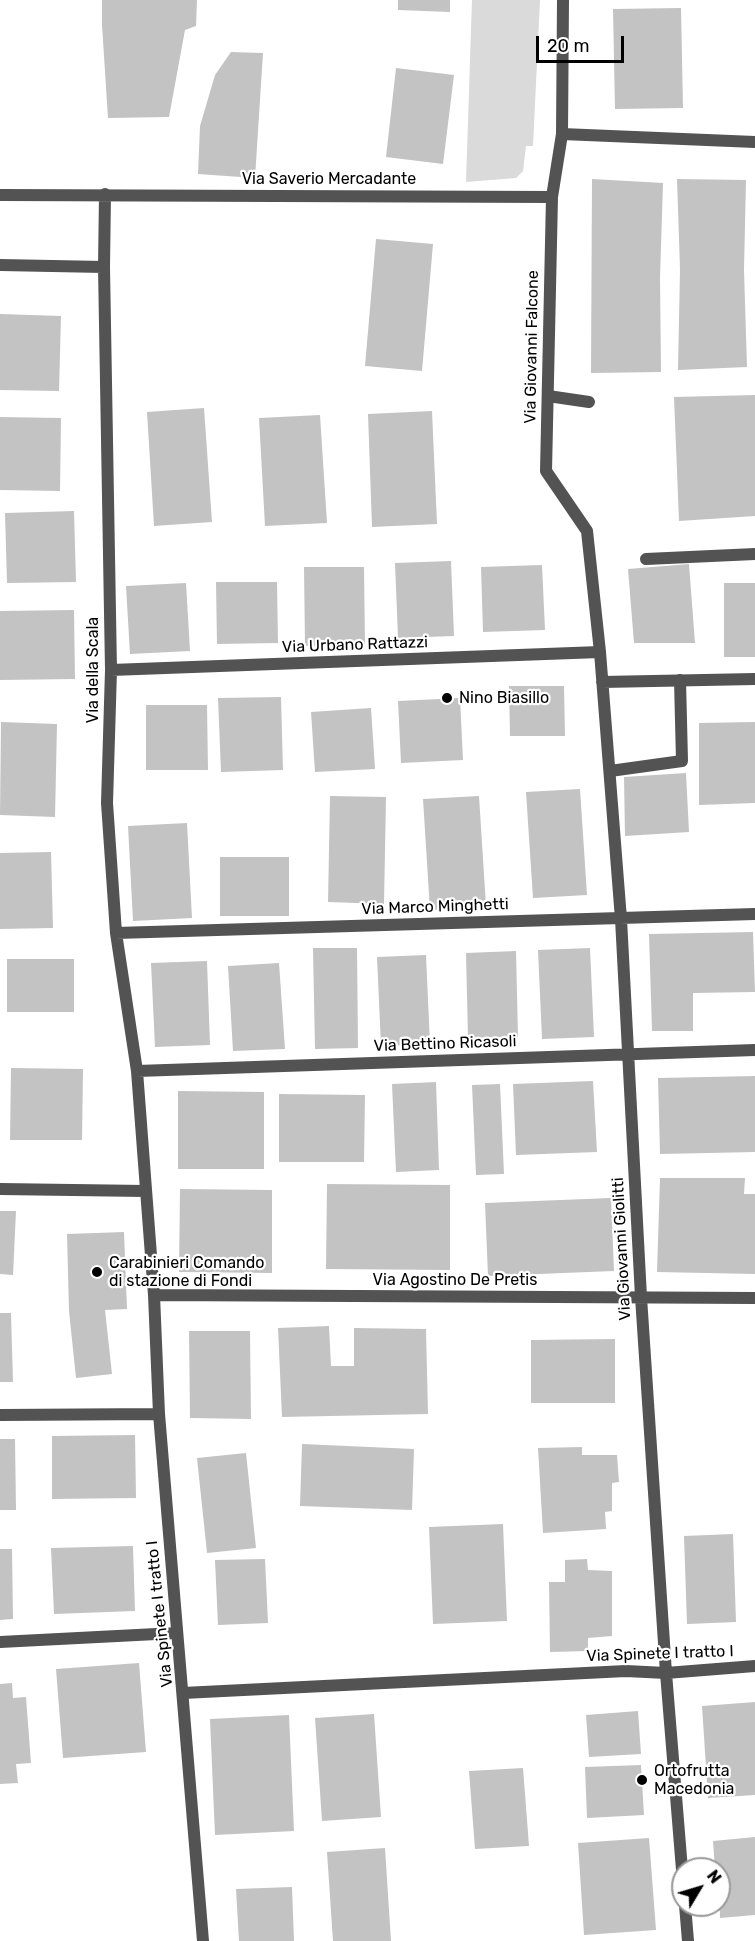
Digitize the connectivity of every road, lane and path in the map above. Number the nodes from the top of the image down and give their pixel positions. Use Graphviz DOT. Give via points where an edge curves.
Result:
graph roads {
  1 [pos="563,0"];
  2 [pos="562,134"];
  3 [pos="755,142"];
  4 [pos="105,194"];
  5 [pos="0,195"];
  6 [pos="552,197"];
  7 [pos="0,265"];
  8 [pos="104,267"];
  9 [pos="548,396"];
  10 [pos="589,402"];
  11 [pos="755,554"];
  12 [pos="646,559"];
  13 [pos="600,652"];
  14 [pos="111,670"];
  15 [pos="755,679"];
  16 [pos="680,680"];
  17 [pos="602,682"];
  18 [pos="610,771"];
  19 [pos="755,914"];
  20 [pos="621,919"];
  21 [pos="116,933"];
  22 [pos="755,1050"];
  23 [pos="628,1055"];
  24 [pos="137,1071"];
  25 [pos="0,1189"];
  26 [pos="145,1191"];
  27 [pos="154,1294"];
  28 [pos="641,1297"];
  29 [pos="755,1298"];
  30 [pos="159,1414"];
  31 [pos="0,1415"];
  32 [pos="176,1632"];
  33 [pos="0,1642"];
  34 [pos="755,1666"];
  35 [pos="666,1672"];
  36 [pos="183,1693"];
  37 [pos="681,1857"];
  38 [pos="686,1917"];
  39 [pos="203,1941"];
  40 [pos="688,1941"];
  1 -- 2 [label="street, Via Giovanni Falcone"];
  2 -- 3 [label="street"];
  2 -- 6 [label="street, Via Giovanni Falcone"];
  4 -- 5 [label="street, Via Saverio Mercadante"];
  4 -- 6 [label="street, Via Saverio Mercadante"];
  4 -- 8 [label="street, Via della Scala"];
  6 -- 9 [label="street, Via Giovanni Falcone"];
  7 -- 8 [label="street"];
  8 -- 14 [label="street, Via della Scala"];
  9 -- 10 [label="street"];
  9 -- 13 [label="street, Via Giovanni Falcone" via="546,471 587,531"];
  11 -- 12 [label="street"];
  13 -- 14 [label="street, Via Urbano Rattazzi"];
  13 -- 17 [label="street, Via Giovanni Falcone"];
  14 -- 21 [label="street, Via della Scala" via="107,802"];
  15 -- 16 [label="street"];
  16 -- 17 [label="street"];
  16 -- 18 [label="street" via="682,761"];
  17 -- 18 [label="street, Via Giovanni Falcone"];
  18 -- 20 [label="street, Via Giovanni Giolitti"];
  19 -- 20 [label="street, Via Marco Minghetti"];
  20 -- 21 [label="street, Via Marco Minghetti"];
  20 -- 23 [label="street, Via Giovanni Giolitti"];
  21 -- 24 [label="street, Via della Scala"];
  22 -- 23 [label="street, Via Bettino Ricasoli"];
  23 -- 24 [label="street, Via Bettino Ricasoli"];
  23 -- 28 [label="street, Via Giovanni Giolitti"];
  24 -- 26 [label="street, Via Spinete I tratto I"];
  25 -- 26 [label="street"];
  26 -- 27 [label="street, Via Spinete I tratto I"];
  27 -- 28 [label="street, Via Agostino De Pretis"];
  27 -- 30 [label="street, Via Spinete I tratto I"];
  28 -- 29 [label="street, Via Agostino De Pretis"];
  28 -- 35 [label="street, Via Giovanni Giolitti"];
  30 -- 31 [label="street"];
  30 -- 32 [label="street, Via Spinete I tratto I"];
  32 -- 33 [label="street"];
  32 -- 36 [label="street, Via Spinete I tratto I"];
  34 -- 35 [label="street, Via Spinete I tratto I"];
  35 -- 36 [label="street, Via Spinete I tratto I"];
  35 -- 37 [label="street, Via Giovanni Giolitti"];
  36 -- 39 [label="street"];
  38 -- 40 [label="street"];
}
